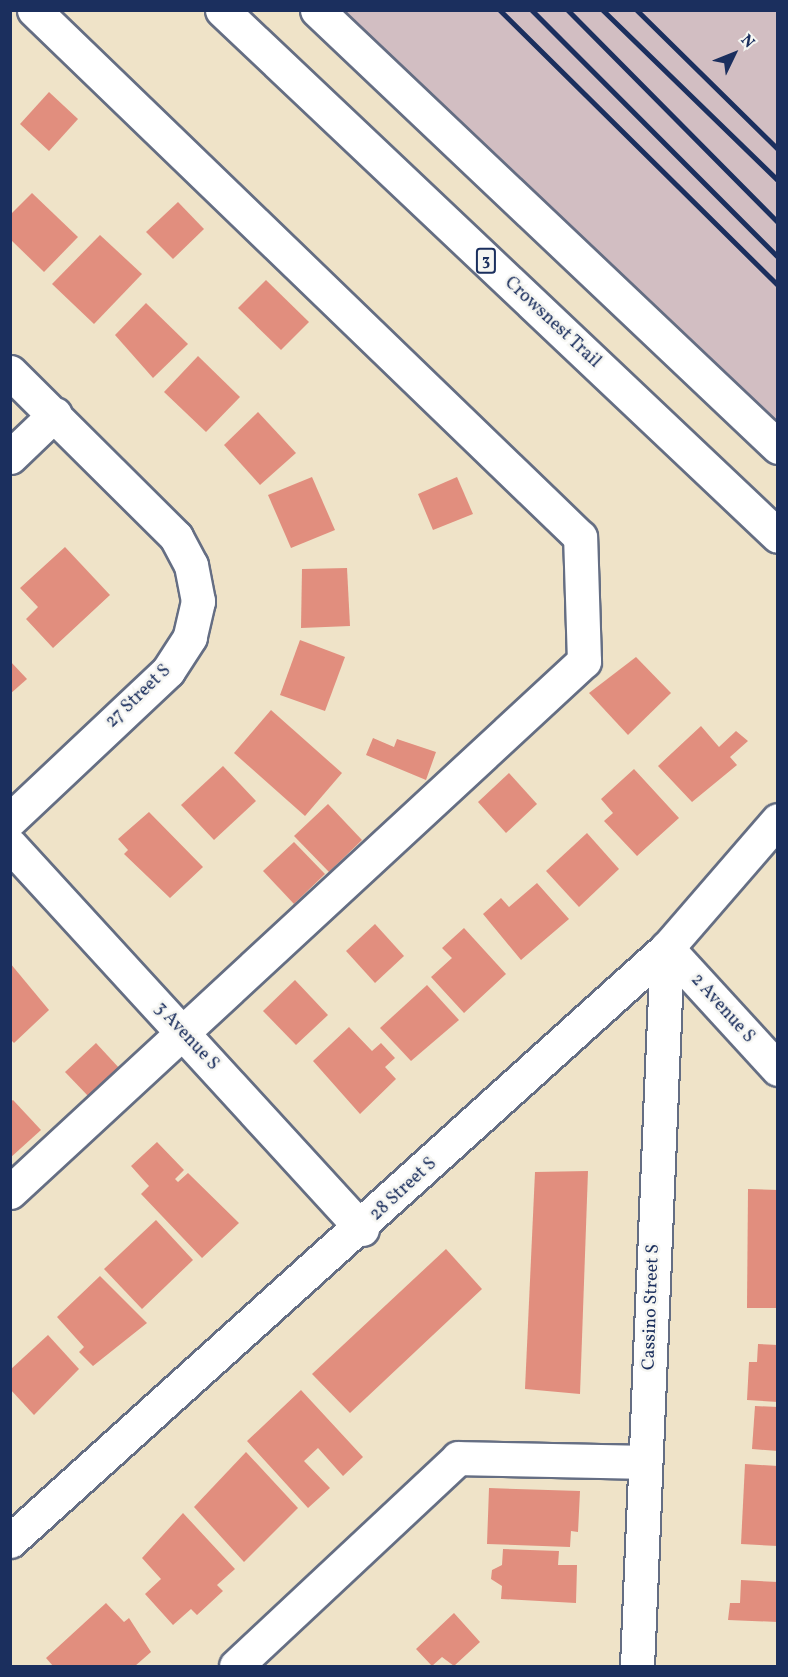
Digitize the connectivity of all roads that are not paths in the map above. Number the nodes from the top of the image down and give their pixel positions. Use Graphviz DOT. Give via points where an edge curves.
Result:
graph roads {
  1 [pos="34,10"];
  2 [pos="222,10"];
  3 [pos="317,10"];
  4 [pos="10,372"];
  5 [pos="55,414"];
  6 [pos="777,447"];
  7 [pos="10,457"];
  8 [pos="750,511"];
  9 [pos="777,536"];
  10 [pos="777,555"];
  11 [pos="10,820"];
  12 [pos="777,820"];
  13 [pos="10,845"];
  14 [pos="667,948"];
  15 [pos="182,1033"];
  16 [pos="777,1069"];
  17 [pos="10,1192"];
  18 [pos="362,1228"];
  19 [pos="645,1462"];
  20 [pos="10,1541"];
  21 [pos="236,1666"];
  22 [pos="637,1666"];
  1 -- 15 [label="main road" via="580,537 584,661"];
  2 -- 8 [label="main road, Crowsnest Trail / 3"];
  3 -- 6 [label="main road"];
  4 -- 5 [label="main road, 27 Street S"];
  5 -- 7 [label="main road"];
  5 -- 11 [label="main road, 27 Street S" via="176,537 191,565 198,601 190,637 168,671"];
  8 -- 9 [label="main road, Crowsnest Trail / 3"];
  8 -- 10 [label="main road"];
  12 -- 14 [label="main road, 28 Street S"];
  13 -- 15 [label="main road, 3 Avenue S"];
  14 -- 16 [label="main road, 2 Avenue S"];
  14 -- 18 [label="main road, 28 Street S"];
  14 -- 19 [label="main road, Cassino Street S"];
  15 -- 17 [label="main road"];
  15 -- 18 [label="main road, 3 Avenue S"];
  18 -- 20 [label="main road, 28 Street S"];
  19 -- 21 [label="main road" via="458,1458"];
  19 -- 22 [label="main road, Cassino Street S"];
}
